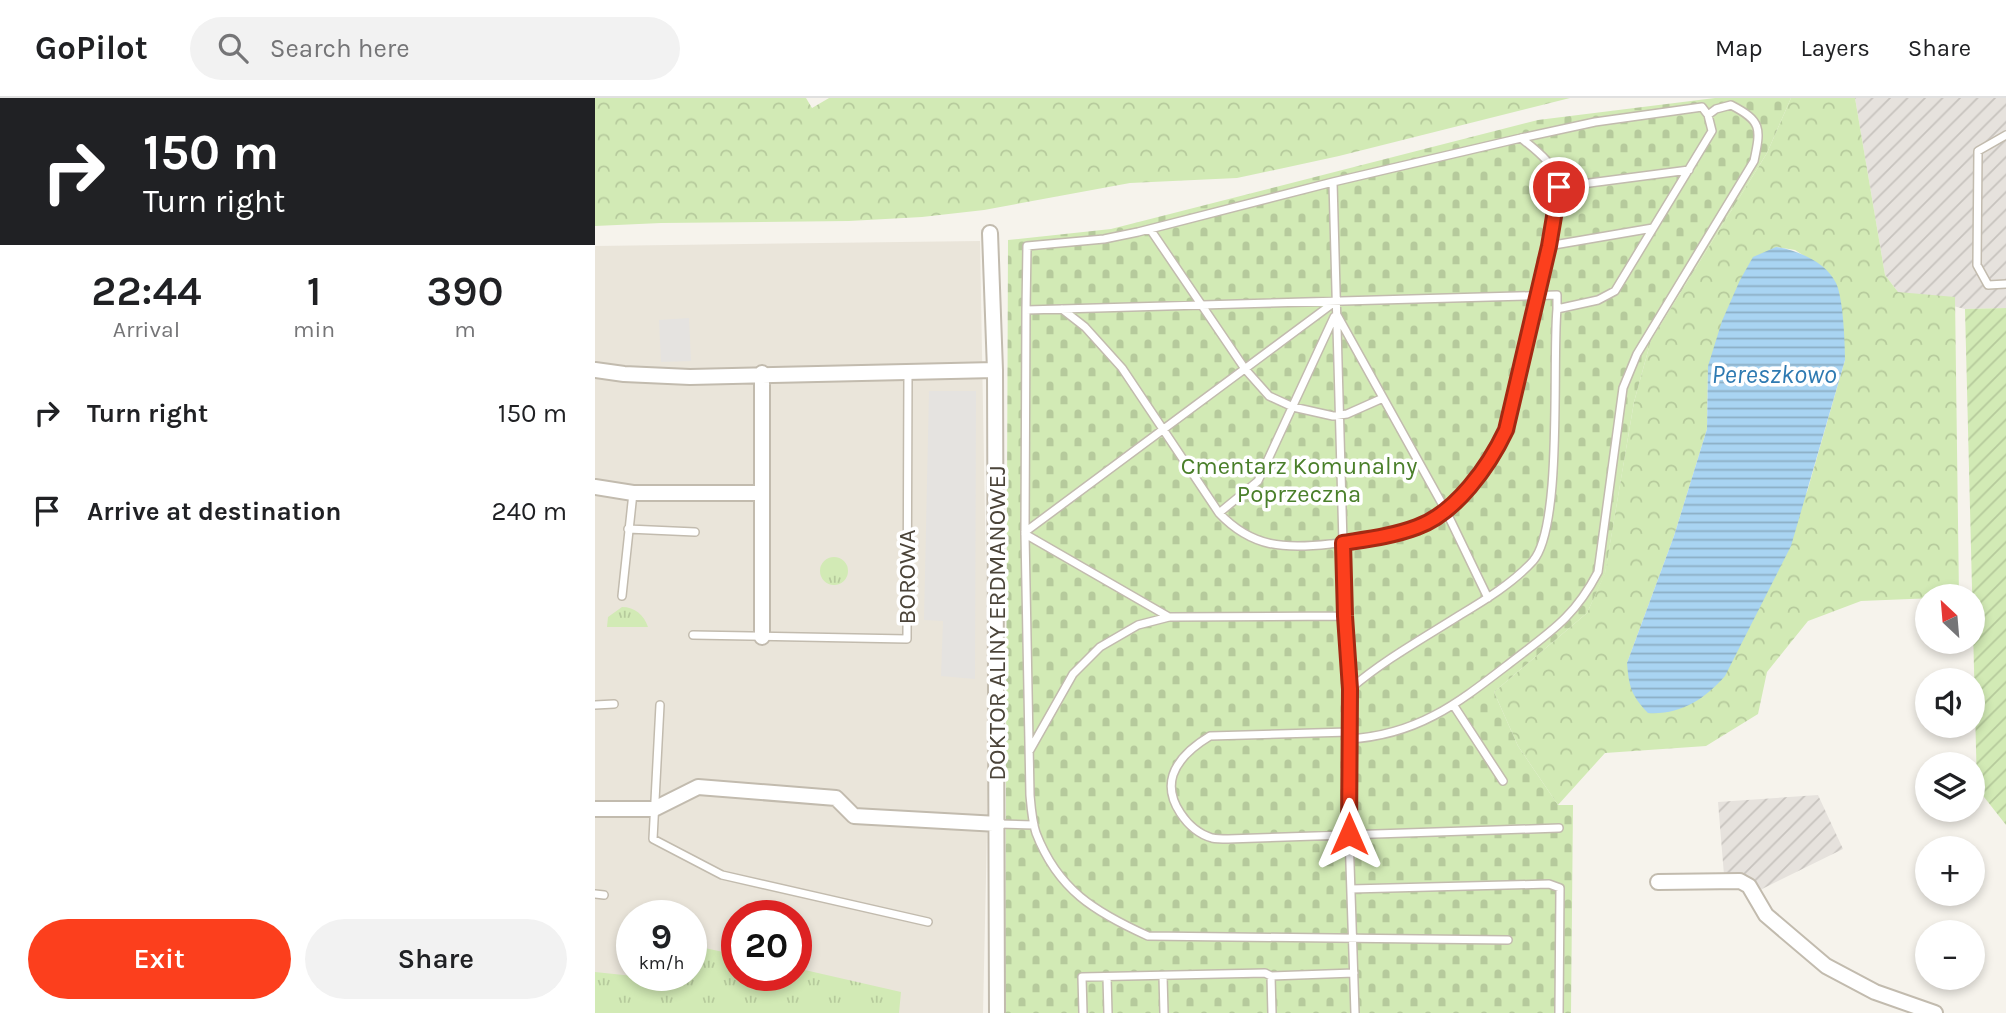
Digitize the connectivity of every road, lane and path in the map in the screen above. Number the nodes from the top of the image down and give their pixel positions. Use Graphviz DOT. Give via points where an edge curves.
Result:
graph roads {
  1 [pos="1709,115"];
  2 [pos="2006,135"];
  3 [pos="1521,138"];
  4 [pos="1689,170"];
  5 [pos="1333,182"];
  6 [pos="1559,187"];
  7 [pos="1653,228"];
  8 [pos="1150,229"];
  9 [pos="990,233"];
  10 [pos="1549,246"];
  11 [pos="2006,284"];
  12 [pos="1537,296"];
  13 [pos="1336,301"];
  14 [pos="1201,305"];
  15 [pos="1062,309"];
  16 [pos="1557,309"];
  17 [pos="1026,310"];
  18 [pos="1336,313"];
  19 [pos="995,369"];
  20 [pos="1245,369"];
  21 [pos="595,370"];
  22 [pos="908,370"];
  23 [pos="762,373"];
  24 [pos="1383,398"];
  25 [pos="1293,407"];
  26 [pos="1339,415"];
  27 [pos="1162,430"];
  28 [pos="595,487"];
  29 [pos="633,493"];
  30 [pos="761,494"];
  31 [pos="1446,511"];
  32 [pos="1219,513"];
  33 [pos="628,529"];
  34 [pos="695,532"];
  35 [pos="1025,533"];
  36 [pos="1343,543"];
  37 [pos="622,596"];
  38 [pos="1488,598"];
  39 [pos="1345,616"];
  40 [pos="1169,617"];
  41 [pos="693,635"];
  42 [pos="762,637"];
  43 [pos="1350,689"];
  44 [pos="614,704"];
  45 [pos="595,705"];
  46 [pos="660,705"];
  47 [pos="1454,706"];
  48 [pos="1349,735"];
  49 [pos="1029,751"];
  50 [pos="1503,781"];
  51 [pos="595,809"];
  52 [pos="654,809"];
  53 [pos="998,824"];
  54 [pos="1034,825"];
  55 [pos="1559,828"];
  56 [pos="1349,834"];
  57 [pos="1658,882"];
  58 [pos="1351,889"];
  59 [pos="595,894"];
  60 [pos="604,895"];
  61 [pos="928,922"];
  62 [pos="1354,940"];
  63 [pos="1507,940"];
  64 [pos="1354,973"];
  65 [pos="1163,976"];
  66 [pos="1271,976"];
  67 [pos="1107,977"];
  68 [pos="997,1013"];
  69 [pos="1083,1013"];
  70 [pos="1108,1013"];
  71 [pos="1164,1013"];
  72 [pos="1272,1013"];
  73 [pos="1355,1013"];
  74 [pos="1559,1013"];
  75 [pos="1935,1013"];
  1 -- 3 [label="lane" via="1703,107"];
  1 -- 4 [label="lane" via="1712,131"];
  1 -- 47 [label="lane" via="1731,105 1751,116 1758,129 1754,161 1637,354 1623,388 1598,572 1567,618"];
  2 -- 11 [label="lane" via="1978,150 1977,265 1988,285"];
  3 -- 5 [label="lane"];
  3 -- 6 [label="lane" via="1539,152"];
  4 -- 6 [label="lane"];
  4 -- 7 [label="lane"];
  5 -- 8 [label="lane"];
  5 -- 13 [label="lane"];
  6 -- 10 [label="lane"];
  7 -- 10 [label="lane"];
  7 -- 16 [label="lane" via="1615,291 1598,300"];
  8 -- 14 [label="lane"];
  8 -- 17 [label="lane" via="1104,239 1027,246"];
  9 -- 19 [label="street, DOKTOR ALINY ERDMANOWEJ"];
  10 -- 12 [label="lane"];
  12 -- 13 [label="lane"];
  12 -- 16 [label="lane" via="1557,295"];
  12 -- 31 [label="lane" via="1506,430 1483,471"];
  13 -- 14 [label="lane"];
  13 -- 18 [label="lane"];
  13 -- 20 [label="lane"];
  14 -- 15 [label="lane"];
  14 -- 20 [label="lane"];
  15 -- 17 [label="lane"];
  15 -- 27 [label="lane" via="1122,368"];
  16 -- 38 [label="lane" via="1552,499 1545,537 1534,560"];
  17 -- 35 [label="lane"];
  18 -- 24 [label="lane"];
  18 -- 25 [label="lane"];
  18 -- 26 [label="lane"];
  19 -- 22 [label="street"];
  19 -- 53 [label="street, DOKTOR ALINY ERDMANOWEJ"];
  20 -- 25 [label="lane" via="1269,396"];
  20 -- 27 [label="lane"];
  21 -- 23 [label="street" via="690,377"];
  22 -- 23 [label="street"];
  22 -- 42 [label="lane, BOROWA" via="907,639"];
  23 -- 30 [label="street"];
  24 -- 26 [label="lane"];
  24 -- 31 [label="lane"];
  25 -- 26 [label="lane"];
  25 -- 32 [label="lane" via="1258,481"];
  26 -- 36 [label="lane"];
  27 -- 32 [label="lane"];
  27 -- 35 [label="lane"];
  28 -- 29 [label="street"];
  29 -- 30 [label="street"];
  29 -- 33 [label="lane"];
  30 -- 42 [label="street"];
  31 -- 36 [label="lane" via="1396,534"];
  31 -- 38 [label="lane"];
  32 -- 36 [label="lane" via="1252,539 1281,546"];
  33 -- 34 [label="lane"];
  33 -- 37 [label="lane"];
  35 -- 40 [label="lane"];
  35 -- 49 [label="lane"];
  36 -- 39 [label="lane"];
  38 -- 43 [label="lane" via="1375,668"];
  39 -- 40 [label="lane"];
  39 -- 43 [label="lane"];
  40 -- 49 [label="lane" via="1138,625 1100,647 1073,674"];
  41 -- 42 [label="lane, BOROWA"];
  43 -- 48 [label="lane"];
  44 -- 45 [label="lane"];
  46 -- 52 [label="lane"];
  47 -- 48 [label="lane" via="1377,737"];
  47 -- 50 [label="lane"];
  48 -- 56 [label="lane"];
  48 -- 56 [label="lane" via="1209,736 1190,748 1173,774 1171,793 1179,813 1211,838"];
  49 -- 54 [label="lane"];
  51 -- 52 [label="street"];
  52 -- 53 [label="street" via="698,788 836,797 854,816"];
  52 -- 61 [label="lane" via="653,839 722,874"];
  53 -- 54 [label="lane"];
  53 -- 68 [label="street, DOKTOR ALINY ERDMANOWEJ"];
  54 -- 62 [label="lane" via="1051,862 1075,894 1105,917 1148,936"];
  55 -- 56 [label="lane"];
  56 -- 58 [label="lane"];
  57 -- 75 [label="street" via="1740,881 1749,886 1766,915 1826,966 1875,992"];
  58 -- 62 [label="lane"];
  58 -- 74 [label="lane" via="1549,884 1560,888"];
  59 -- 60 [label="lane"];
  62 -- 63 [label="lane"];
  62 -- 64 [label="lane"];
  64 -- 66 [label="lane"];
  64 -- 73 [label="lane"];
  65 -- 66 [label="lane"];
  65 -- 67 [label="lane"];
  65 -- 71 [label="lane"];
  66 -- 72 [label="lane"];
  67 -- 69 [label="lane" via="1082,977"];
  67 -- 70 [label="lane"];
}
